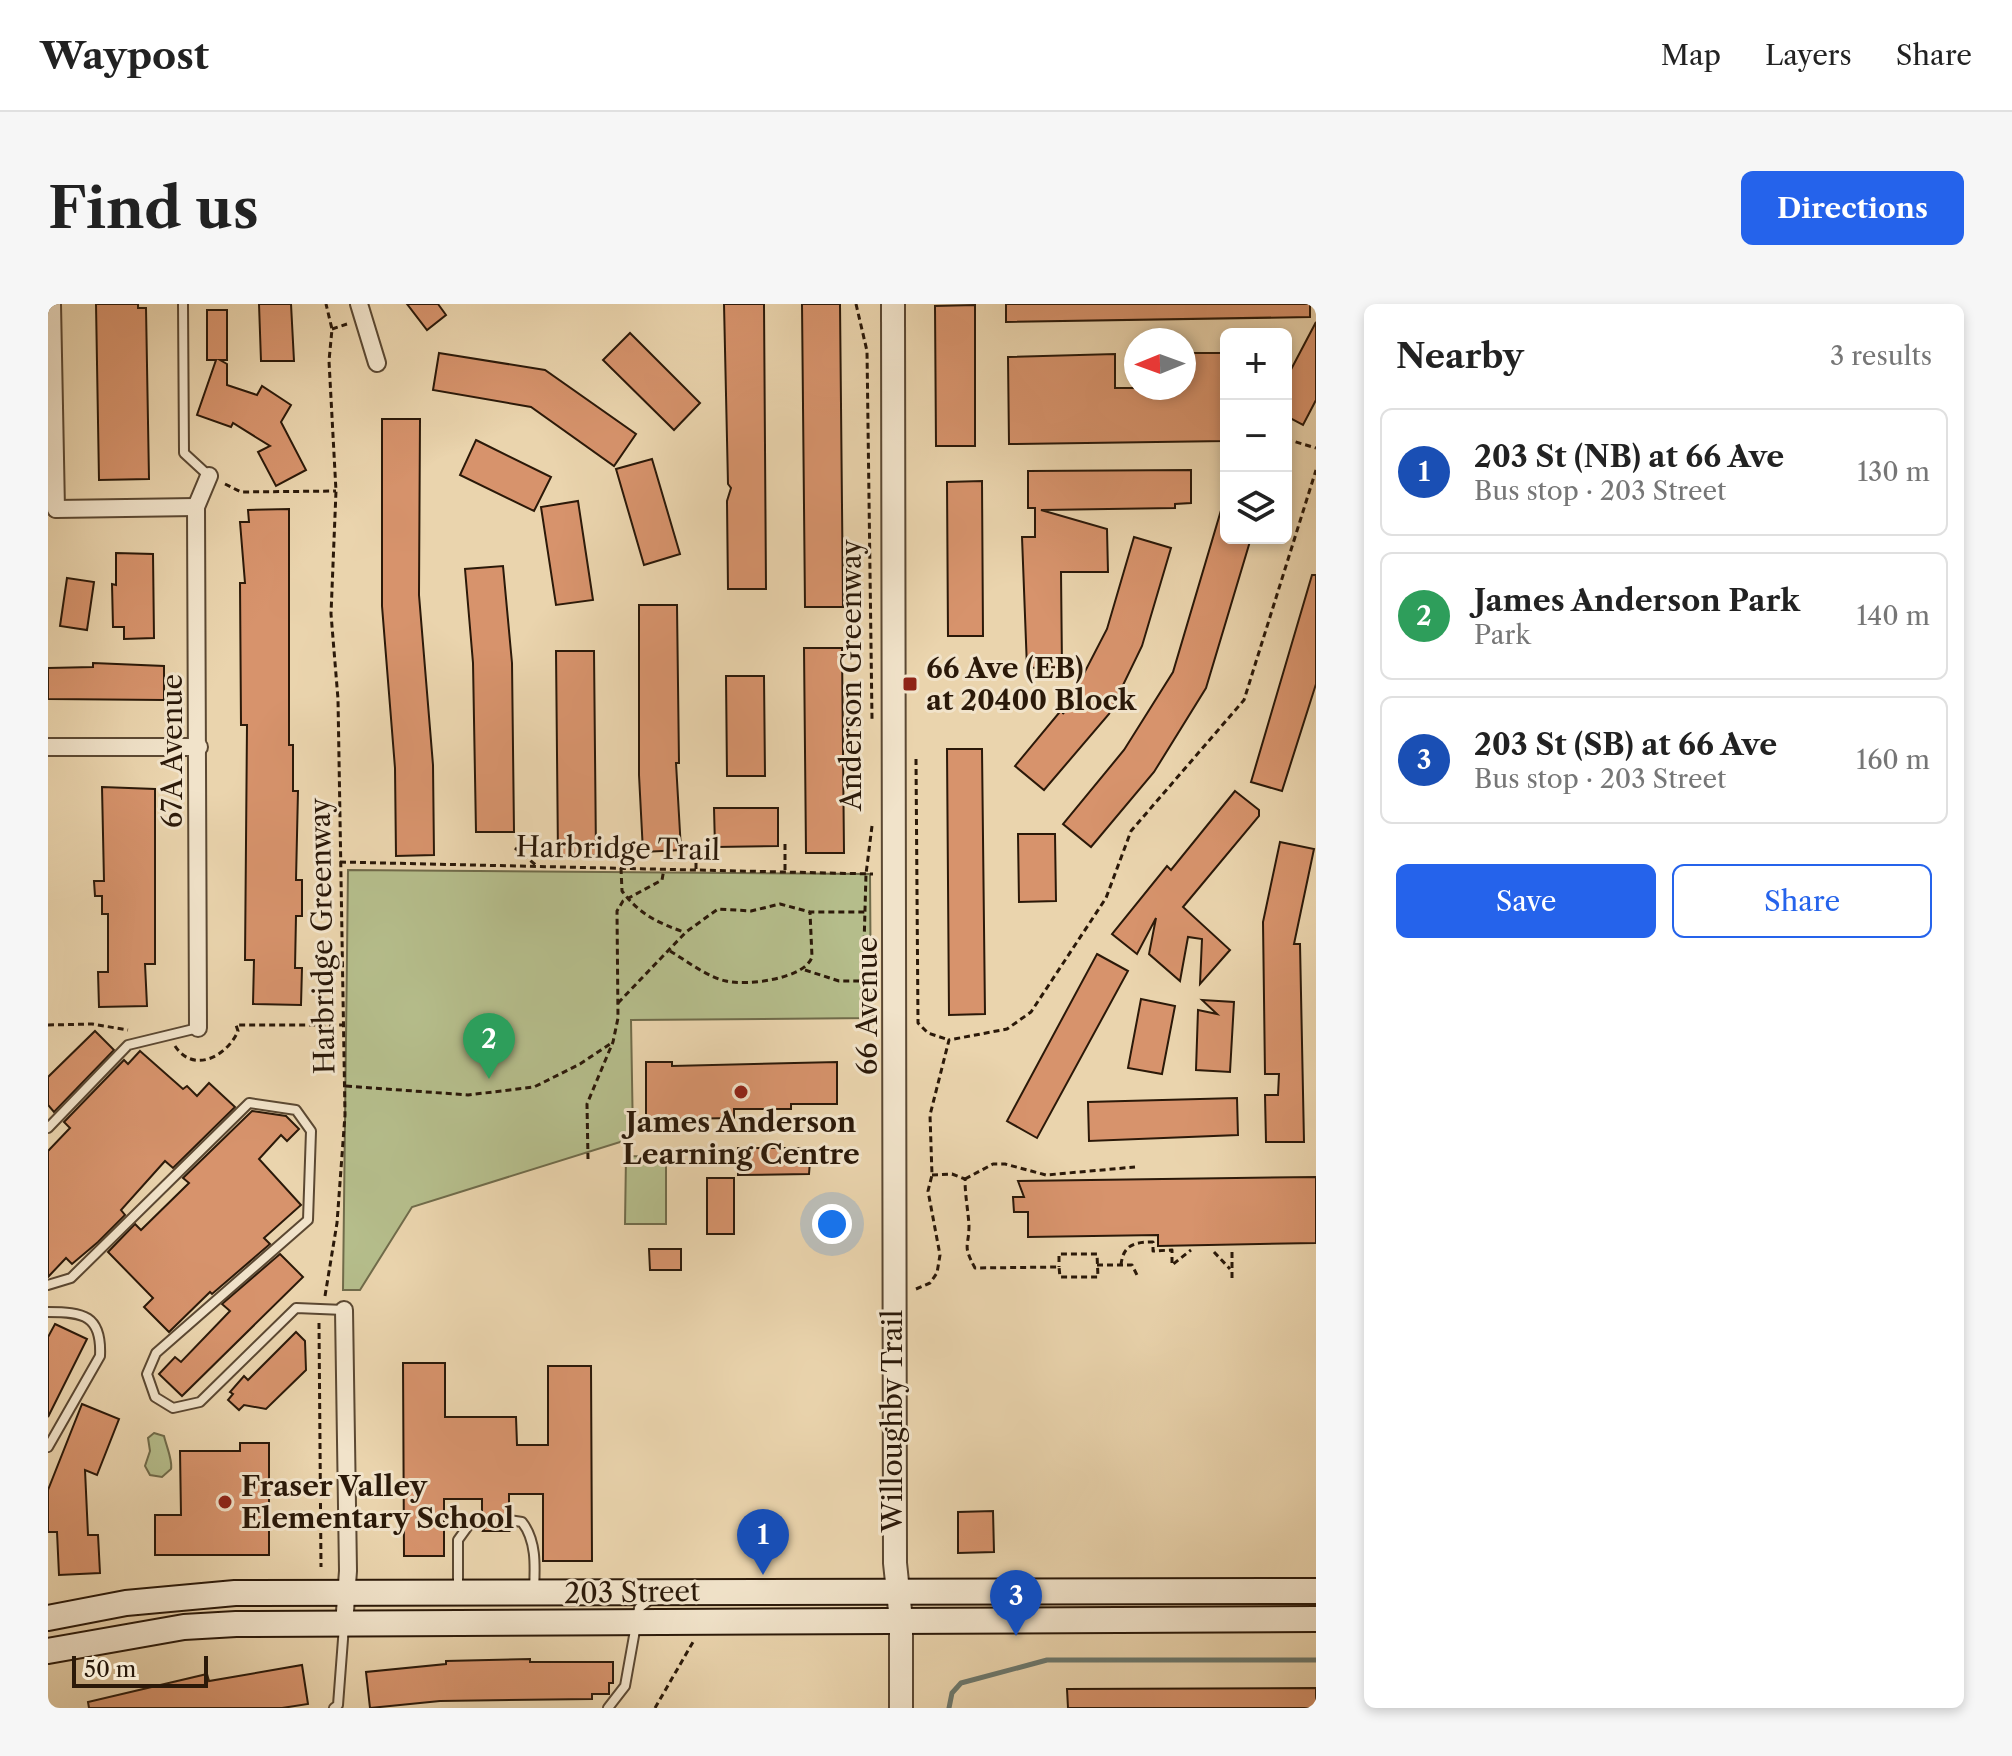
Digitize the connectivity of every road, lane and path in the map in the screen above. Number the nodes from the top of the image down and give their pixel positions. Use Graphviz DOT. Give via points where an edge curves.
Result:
graph roads {
  1 [pos="52,304"];
  2 [pos="183,304"];
  3 [pos="326,304"];
  4 [pos="359,304"];
  5 [pos="856,304"];
  6 [pos="893,304"];
  7 [pos="377,363"];
  8 [pos="1292,441"];
  9 [pos="1316,448"];
  10 [pos="1316,470"];
  11 [pos="209,476"];
  12 [pos="336,491"];
  13 [pos="196,507"];
  14 [pos="52,512"];
  15 [pos="872,729"];
  16 [pos="916,745"];
  17 [pos="48,747"];
  18 [pos="199,747"];
  19 [pos="872,819"];
  20 [pos="785,842"];
  21 [pos="515,848"];
  22 [pos="696,853"];
  23 [pos="613,861"];
  24 [pos="339,862"];
  25 [pos="537,866"];
  26 [pos="613,868"];
  27 [pos="621,868"];
  28 [pos="664,869"];
  29 [pos="696,870"];
  30 [pos="785,872"];
  31 [pos="866,874"];
  32 [pos="896,874"];
  33 [pos="627,898"];
  34 [pos="810,912"];
  35 [pos="865,912"];
  36 [pos="686,932"];
  37 [pos="669,950"];
  38 [pos="805,970"];
  39 [pos="863,981"];
  40 [pos="618,1003"];
  41 [pos="876,1027"];
  42 [pos="198,1028"];
  43 [pos="949,1040"];
  44 [pos="613,1042"];
  45 [pos="344,1086"];
  46 [pos="48,1128"];
  47 [pos="588,1159"];
  48 [pos="1135,1167"];
  49 [pos="932,1175"];
  50 [pos="965,1179"];
  51 [pos="1232,1248"];
  52 [pos="1191,1250"];
  53 [pos="1214,1252"];
  54 [pos="1097,1265"];
  55 [pos="1121,1265"];
  56 [pos="1059,1267"];
  57 [pos="1231,1270"];
  58 [pos="1138,1277"];
  59 [pos="1232,1278"];
  60 [pos="48,1285"];
  61 [pos="910,1297"];
  62 [pos="322,1309"];
  63 [pos="344,1310"];
  64 [pos="48,1312"];
  65 [pos="48,1447"];
  66 [pos="482,1520"];
  67 [pos="509,1520"];
  68 [pos="321,1567"];
  69 [pos="534,1591"];
  70 [pos="661,1591"];
  71 [pos="898,1591"];
  72 [pos="1316,1591"];
  73 [pos="458,1592"];
  74 [pos="348,1593"];
  75 [pos="48,1618"];
  76 [pos="1316,1619"];
  77 [pos="901,1620"];
  78 [pos="634,1622"];
  79 [pos="344,1625"];
  80 [pos="48,1651"];
  81 [pos="337,1707"];
  82 [pos="608,1708"];
  83 [pos="901,1708"];
  1 -- 14 [label="street"];
  2 -- 11 [label="lane" via="184,453"];
  3 -- 12 [label="path, Harbridge Greenway" via="332,329"];
  4 -- 7 [label="street"];
  5 -- 15 [label="path, Anderson Greenway" via="867,351"];
  6 -- 32 [label="street, 66 Avenue"];
  8 -- 9 [label="path"];
  10 -- 43 [label="path" via="1244,700 1131,831 1106,898 1031,1012 1007,1029"];
  11 -- 12 [label="path" via="241,492"];
  11 -- 13 [label="street, 67A Avenue"];
  12 -- 24 [label="path, Harbridge Greenway" via="331,614 338,699"];
  13 -- 14 [label="street"];
  13 -- 18 [label="street, 67A Avenue"];
  16 -- 43 [label="path" via="918,1023"];
  17 -- 18 [label="street"];
  18 -- 42 [label="street, 67A Avenue"];
  19 -- 31 [label="path, Anderson Greenway"];
  20 -- 30 [label="path"];
  21 -- 25 [label="path"];
  22 -- 29 [label="path"];
  23 -- 26 [label="path"];
  24 -- 25 [label="path, Harbridge Trail"];
  24 -- 45 [label="path, Harbridge Greenway"];
  25 -- 26 [label="path, Harbridge Trail"];
  26 -- 27 [label="path, Harbridge Trail"];
  27 -- 28 [label="path, Harbridge Trail"];
  27 -- 33 [label="path"];
  28 -- 29 [label="path, Harbridge Trail"];
  28 -- 33 [label="path" via="660,881"];
  29 -- 30 [label="path, Harbridge Trail"];
  30 -- 31 [label="path, Harbridge Trail"];
  31 -- 32 [label="path, Harbridge Trail"];
  31 -- 35 [label="path, Anderson Greenway"];
  32 -- 71 [label="street, 66 Avenue"];
  33 -- 36 [label="path" via="653,922"];
  33 -- 40 [label="path" via="617,911"];
  34 -- 35 [label="path"];
  34 -- 36 [label="path" via="780,904 751,911 725,908"];
  34 -- 38 [label="path" via="812,957"];
  35 -- 39 [label="path, Anderson Greenway"];
  36 -- 37 [label="path"];
  37 -- 38 [label="path" via="730,982 770,980"];
  37 -- 40 [label="path"];
  38 -- 39 [label="path" via="839,981"];
  39 -- 41 [label="path, Anderson Greenway" via="868,1015 876,1016"];
  40 -- 44 [label="path"];
  42 -- 46 [label="lane" via="128,1045"];
  43 -- 49 [label="path, Willoughby Trail" via="930,1115"];
  44 -- 45 [label="path" via="534,1087 468,1095"];
  44 -- 47 [label="path" via="587,1104"];
  45 -- 62 [label="path, Harbridge Greenway" via="337,1223"];
  48 -- 50 [label="path" via="1065,1175 993,1164"];
  49 -- 50 [label="path"];
  49 -- 61 [label="path, Willoughby Trail" via="928,1191 940,1255 937,1273"];
  50 -- 56 [label="path" via="969,1225 964,1243 975,1268"];
  51 -- 57 [label="path"];
  52 -- 55 [label="path" via="1172,1265 1172,1250 1153,1251 1153,1242 1138,1242 1122,1254"];
  53 -- 57 [label="path"];
  54 -- 55 [label="path"];
  54 -- 56 [label="path" via="1098,1277 1060,1277"];
  54 -- 56 [label="path" via="1097,1254 1059,1254"];
  55 -- 58 [label="path" via="1132,1265"];
  57 -- 59 [label="path"];
  60 -- 62 [label="lane" via="71,1278 249,1103 296,1110 311,1131 308,1220 156,1353 147,1374 155,1397 173,1408 200,1402 296,1308"];
  62 -- 63 [label="lane"];
  62 -- 68 [label="path, Harbridge Greenway"];
  63 -- 74 [label="street"];
  64 -- 65 [label="lane" via="88,1317 101,1340 100,1356"];
  66 -- 73 [label="lane" via="471,1522 458,1540"];
  67 -- 69 [label="lane" via="522,1522 528,1530"];
  69 -- 70 [label="main road, 203 Street"];
  69 -- 73 [label="main road, 203 Street"];
  70 -- 71 [label="main road, 203 Street"];
  70 -- 78 [label="lane" via="639,1608"];
  71 -- 72 [label="main road, 203 Street"];
  71 -- 77 [label="street, 66 Avenue"];
  73 -- 74 [label="main road, 203 Street"];
  74 -- 75 [label="main road, 203 Street" via="180,1596"];
  74 -- 79 [label="street"];
  76 -- 77 [label="main road, 203 Street"];
  77 -- 78 [label="main road, 203 Street"];
  77 -- 83 [label="street, 66 Avenue"];
  78 -- 79 [label="main road, 203 Street"];
  78 -- 82 [label="lane" via="625,1686"];
  79 -- 80 [label="main road, 203 Street" via="184,1627"];
  79 -- 81 [label="lane"];
}
